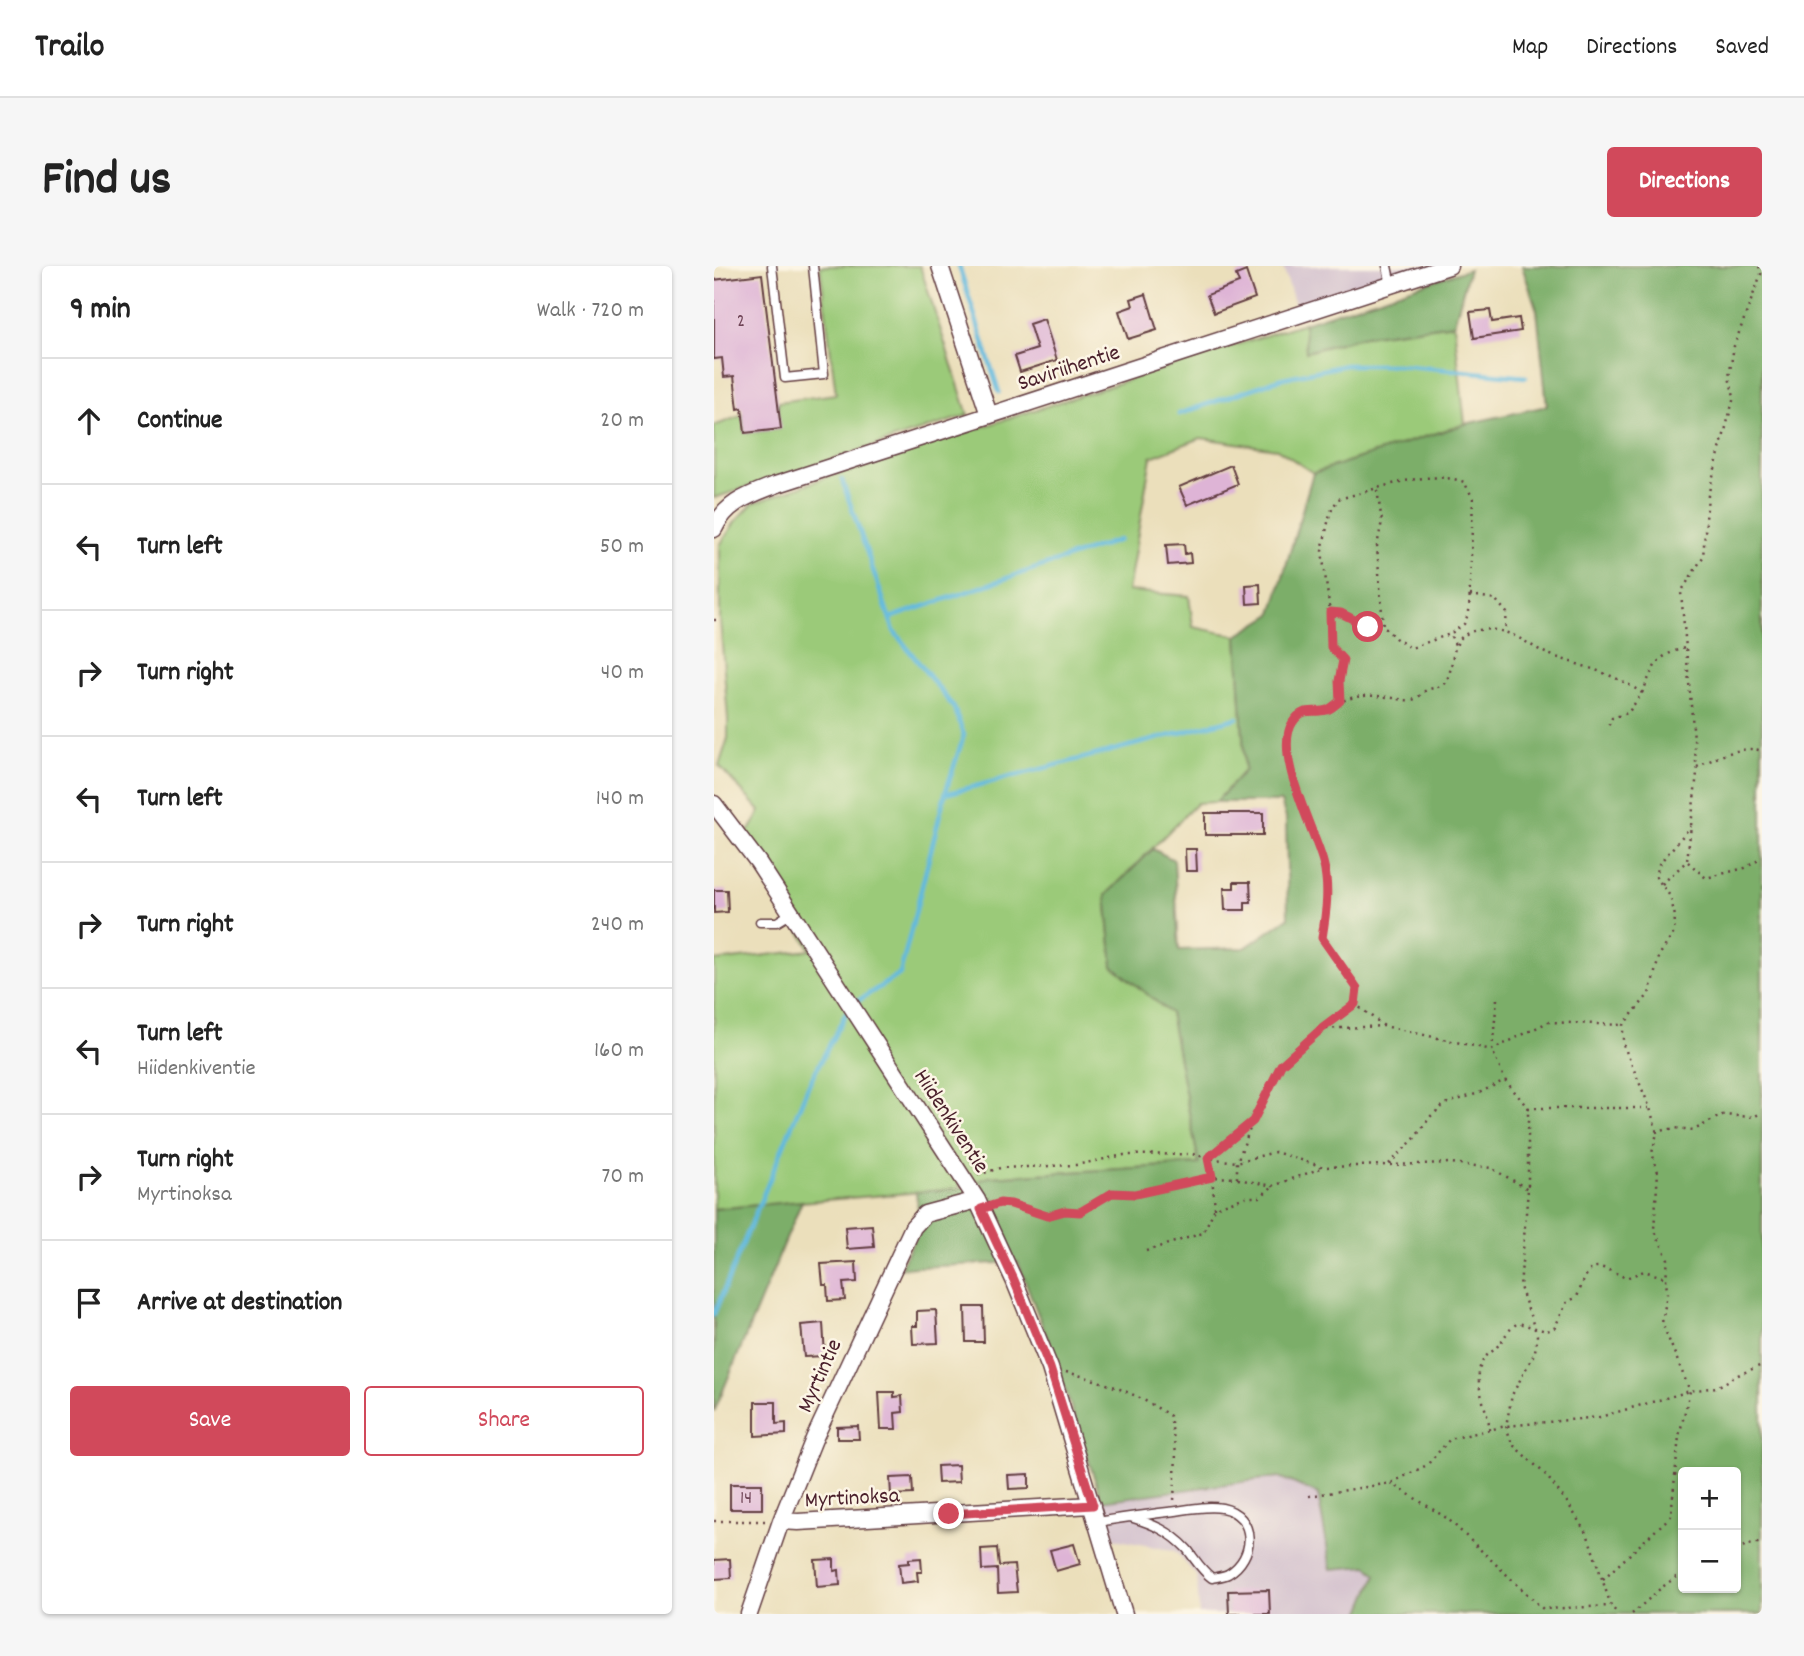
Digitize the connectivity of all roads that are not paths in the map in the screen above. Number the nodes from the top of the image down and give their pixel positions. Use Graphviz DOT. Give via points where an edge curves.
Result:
graph roads {
  1 [pos="772,266"];
  2 [pos="813,266"];
  3 [pos="940,266"];
  4 [pos="1387,266"];
  5 [pos="1449,266"];
  6 [pos="1391,285"];
  7 [pos="989,415"];
  8 [pos="714,529"];
  9 [pos="714,804"];
  10 [pos="790,914"];
  11 [pos="760,922"];
  12 [pos="979,1204"];
  13 [pos="1093,1505"];
  14 [pos="1130,1517"];
  15 [pos="782,1521"];
  16 [pos="1097,1522"];
  17 [pos="749,1614"];
  18 [pos="1124,1614"];
  1 -- 2 [label="lane" via="785,378 824,374"];
  3 -- 7 [label="street"];
  4 -- 6 [label="lane"];
  5 -- 6 [label="street, Saviriihentie"];
  6 -- 7 [label="street, Saviriihentie"];
  7 -- 8 [label="street, Saviriihentie" via="744,497 730,506"];
  9 -- 10 [label="street, Hiidenkiventie"];
  10 -- 11 [label="lane" via="777,922"];
  10 -- 12 [label="street, Hiidenkiventie"];
  12 -- 13 [label="street, Hiidenkiventie" via="1050,1368"];
  12 -- 15 [label="street, Myrtintie" via="925,1214 913,1227 823,1419"];
  13 -- 15 [label="street, Myrtinoksa"];
  13 -- 16 [label="street, Hiidenkiventie"];
  14 -- 14 [label="lane" via="1231,1510 1241,1517 1250,1540 1244,1559 1228,1574 1212,1578 1176,1537 1158,1525"];
  14 -- 16 [label="lane"];
  15 -- 17 [label="street, Myrtintie"];
  16 -- 18 [label="street, Hiidenkiventie"];
}
